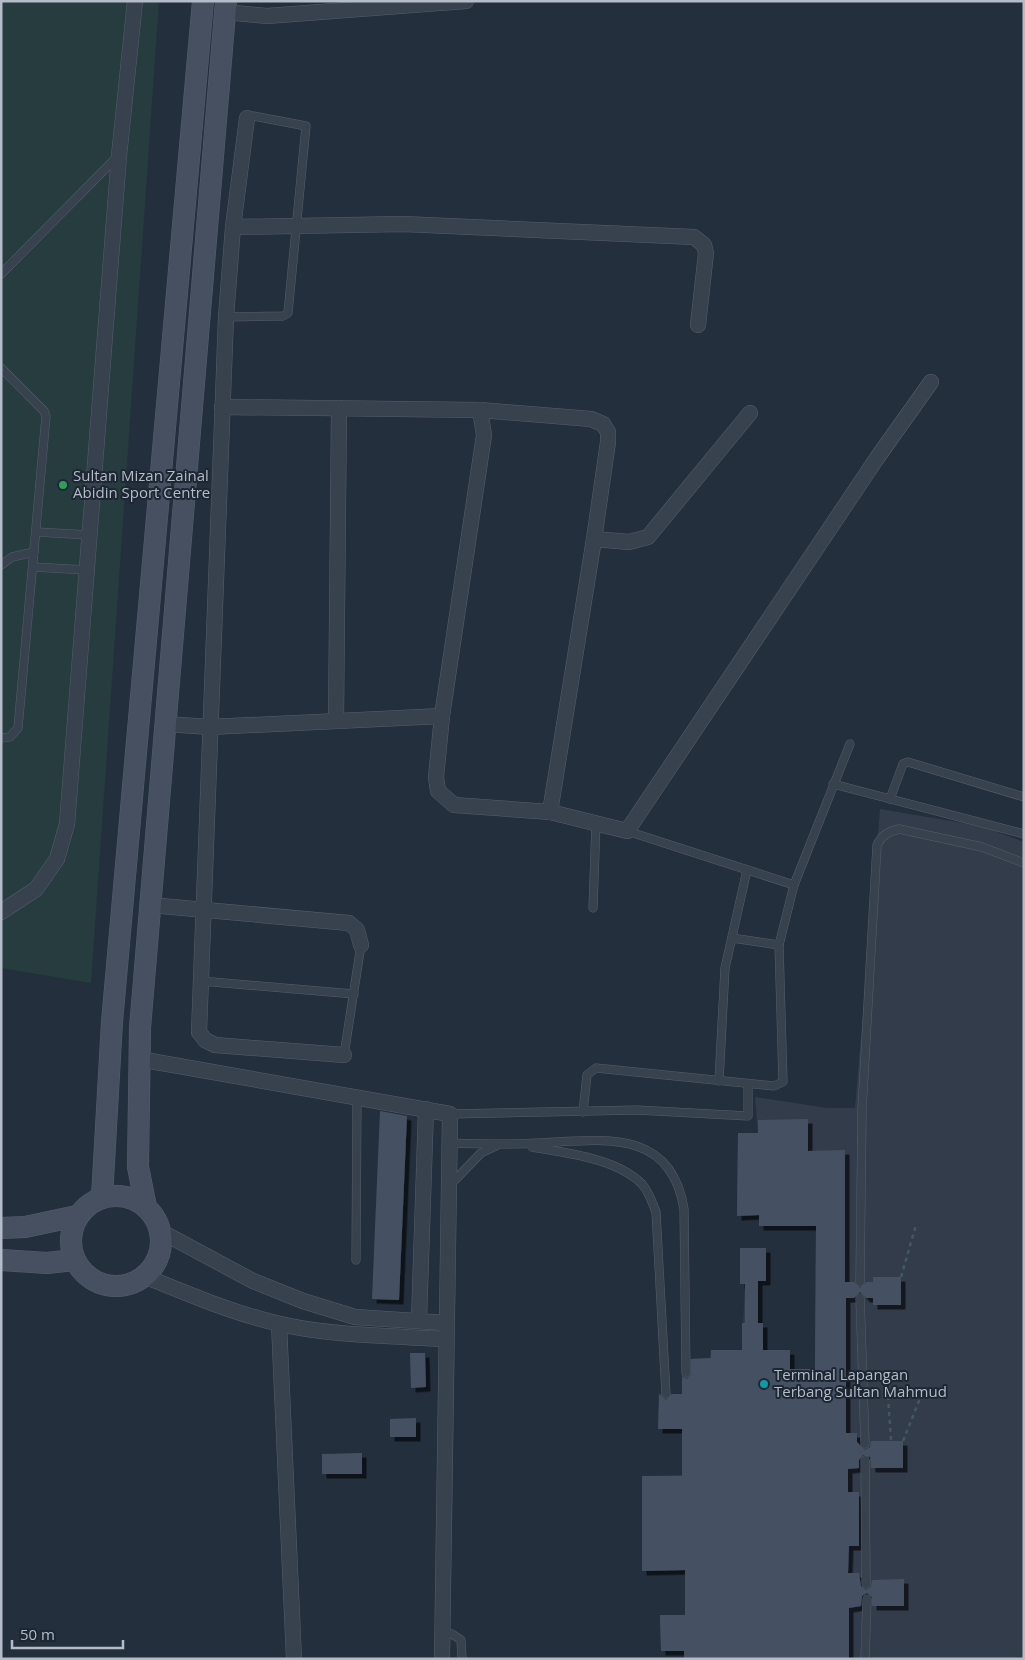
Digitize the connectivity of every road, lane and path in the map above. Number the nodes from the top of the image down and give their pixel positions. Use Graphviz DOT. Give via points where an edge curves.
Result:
graph roads {
  1 [pos="135,1"];
  2 [pos="203,1"];
  3 [pos="466,1"];
  4 [pos="375,4"];
  5 [pos="225,7"];
  6 [pos="247,118"];
  7 [pos="119,156"];
  8 [pos="298,226"];
  9 [pos="233,227"];
  10 [pos="1,274"];
  11 [pos="226,317"];
  12 [pos="698,325"];
  13 [pos="1,368"];
  14 [pos="931,382"];
  15 [pos="222,407"];
  16 [pos="339,408"];
  17 [pos="480,410"];
  18 [pos="750,413"];
  19 [pos="36,532"];
  20 [pos="90,535"];
  21 [pos="594,539"];
  22 [pos="34,552"];
  23 [pos="1,565"];
  24 [pos="33,567"];
  25 [pos="87,570"];
  26 [pos="442,716"];
  27 [pos="336,721"];
  28 [pos="166,724"];
  29 [pos="210,728"];
  30 [pos="1,738"];
  31 [pos="850,744"];
  32 [pos="833,784"];
  33 [pos="1024,797"];
  34 [pos="890,799"];
  35 [pos="550,812"];
  36 [pos="596,823"];
  37 [pos="627,831"];
  38 [pos="1024,834"];
  39 [pos="1024,863"];
  40 [pos="747,870"];
  41 [pos="794,885"];
  42 [pos="150,905"];
  43 [pos="593,908"];
  44 [pos="203,909"];
  45 [pos="1,912"];
  46 [pos="732,938"];
  47 [pos="361,945"];
  48 [pos="779,945"];
  49 [pos="201,980"];
  50 [pos="354,994"];
  51 [pos="215,1045"];
  52 [pos="344,1056"];
  53 [pos="139,1059"];
  54 [pos="214,1072"];
  55 [pos="720,1081"];
  56 [pos="748,1084"];
  57 [pos="357,1098"];
  58 [pos="426,1109"];
  59 [pos="637,1110"];
  60 [pos="582,1112"];
  61 [pos="450,1114"];
  62 [pos="636,1119"];
  63 [pos="450,1143"];
  64 [pos="518,1144"];
  65 [pos="498,1145"];
  66 [pos="449,1186"];
  67 [pos="102,1197"];
  68 [pos="146,1207"];
  69 [pos="77,1216"];
  70 [pos="916,1224"];
  71 [pos="1,1228"];
  72 [pos="160,1231"];
  73 [pos="1,1260"];
  74 [pos="74,1260"];
  75 [pos="356,1260"];
  76 [pos="144,1276"];
  77 [pos="901,1277"];
  78 [pos="860,1282"];
  79 [pos="860,1298"];
  80 [pos="419,1320"];
  81 [pos="447,1323"];
  82 [pos="278,1324"];
  83 [pos="446,1339"];
  84 [pos="686,1373"];
  85 [pos="923,1391"];
  86 [pos="666,1394"];
  87 [pos="888,1396"];
  88 [pos="891,1440"];
  89 [pos="903,1441"];
  90 [pos="865,1444"];
  91 [pos="865,1460"];
  92 [pos="866,1584"];
  93 [pos="867,1599"];
  94 [pos="442,1633"];
  95 [pos="294,1659"];
  96 [pos="442,1659"];
  97 [pos="462,1659"];
  98 [pos="865,1659"];
  1 -- 7 [label="street"];
  2 -- 67 [label="main road" via="112,1022"];
  3 -- 4 [label="street"];
  4 -- 5 [label="street" via="267,16"];
  5 -- 28 [label="main road"];
  6 -- 8 [label="lane" via="253,116 306,126"];
  6 -- 9 [label="street"];
  7 -- 10 [label="lane"];
  7 -- 20 [label="street"];
  8 -- 9 [label="street"];
  8 -- 11 [label="lane" via="288,313 283,316"];
  8 -- 12 [label="street" via="404,224 694,237 704,246 706,253"];
  9 -- 11 [label="street"];
  11 -- 15 [label="street"];
  13 -- 19 [label="lane" via="44,410 46,416"];
  14 -- 37 [label="street"];
  15 -- 16 [label="street"];
  15 -- 29 [label="street"];
  16 -- 17 [label="street"];
  16 -- 27 [label="street"];
  17 -- 21 [label="street" via="591,419 604,424 608,442"];
  17 -- 26 [label="street" via="484,434"];
  18 -- 21 [label="street" via="648,537 629,542"];
  19 -- 20 [label="lane"];
  19 -- 22 [label="lane"];
  20 -- 25 [label="street"];
  21 -- 35 [label="street"];
  22 -- 23 [label="lane" via="12,557"];
  22 -- 24 [label="lane"];
  24 -- 25 [label="lane"];
  24 -- 30 [label="lane" via="18,728 10,737"];
  25 -- 45 [label="street" via="68,824 57,859 36,889"];
  26 -- 27 [label="street"];
  26 -- 35 [label="street" via="436,776 438,791 446,800 454,804"];
  27 -- 29 [label="street"];
  28 -- 29 [label="street"];
  28 -- 42 [label="main road"];
  29 -- 44 [label="street"];
  31 -- 32 [label="lane"];
  32 -- 34 [label="lane"];
  32 -- 41 [label="lane"];
  33 -- 34 [label="lane" via="908,762 903,764"];
  34 -- 38 [label="lane"];
  35 -- 36 [label="street"];
  36 -- 37 [label="street"];
  36 -- 43 [label="lane"];
  37 -- 40 [label="lane"];
  39 -- 78 [label="lane" via="982,847 899,829 892,830 877,845 862,1110"];
  40 -- 41 [label="lane"];
  40 -- 46 [label="lane"];
  41 -- 48 [label="lane"];
  42 -- 44 [label="street"];
  42 -- 53 [label="main road"];
  44 -- 47 [label="street" via="350,923 357,930"];
  44 -- 49 [label="street"];
  46 -- 48 [label="lane"];
  46 -- 55 [label="lane" via="725,968"];
  47 -- 50 [label="lane"];
  48 -- 56 [label="lane" via="784,1082 774,1086"];
  49 -- 50 [label="lane"];
  49 -- 51 [label="street" via="199,1032"];
  50 -- 52 [label="lane"];
  51 -- 52 [label="street"];
  51 -- 54 [label="street"];
  53 -- 54 [label="street"];
  53 -- 68 [label="main road" via="138,1167"];
  54 -- 57 [label="street"];
  55 -- 56 [label="lane"];
  55 -- 60 [label="lane" via="596,1068 587,1075"];
  56 -- 59 [label="lane" via="748,1116"];
  57 -- 58 [label="street"];
  57 -- 75 [label="lane"];
  58 -- 61 [label="street"];
  58 -- 80 [label="street"];
  59 -- 60 [label="lane"];
  59 -- 62 [label="lane"];
  60 -- 61 [label="lane"];
  61 -- 63 [label="street"];
  63 -- 65 [label="lane"];
  63 -- 66 [label="street"];
  64 -- 65 [label="lane"];
  64 -- 84 [label="lane" via="624,1141 647,1150 666,1165 678,1186 684,1209"];
  64 -- 86 [label="lane" via="586,1156 621,1170 643,1185 650,1196 656,1212"];
  65 -- 66 [label="lane" via="481,1153"];
  66 -- 81 [label="street"];
  67 -- 68 [label="main road" via="118,1195 133,1198"];
  67 -- 69 [label="main road" via="88,1204"];
  68 -- 72 [label="main road" via="156,1219"];
  69 -- 71 [label="main road" via="25,1227"];
  69 -- 74 [label="main road" via="71,1231 70,1246"];
  70 -- 77 [label="path"];
  72 -- 76 [label="main road" via="160,1249"];
  72 -- 80 [label="street" via="253,1281 303,1301 355,1316"];
  73 -- 74 [label="main road" via="47,1263"];
  74 -- 76 [label="main road" via="92,1280 105,1285 132,1283"];
  76 -- 82 [label="street" via="219,1308"];
  79 -- 90 [label="lane"];
  80 -- 81 [label="street"];
  81 -- 83 [label="street"];
  82 -- 83 [label="street" via="356,1334"];
  82 -- 95 [label="street"];
  83 -- 94 [label="street"];
  85 -- 89 [label="path"];
  87 -- 88 [label="path"];
  91 -- 92 [label="lane"];
  93 -- 98 [label="lane"];
  94 -- 96 [label="street"];
  94 -- 97 [label="lane" via="452,1634 461,1640"];
}
